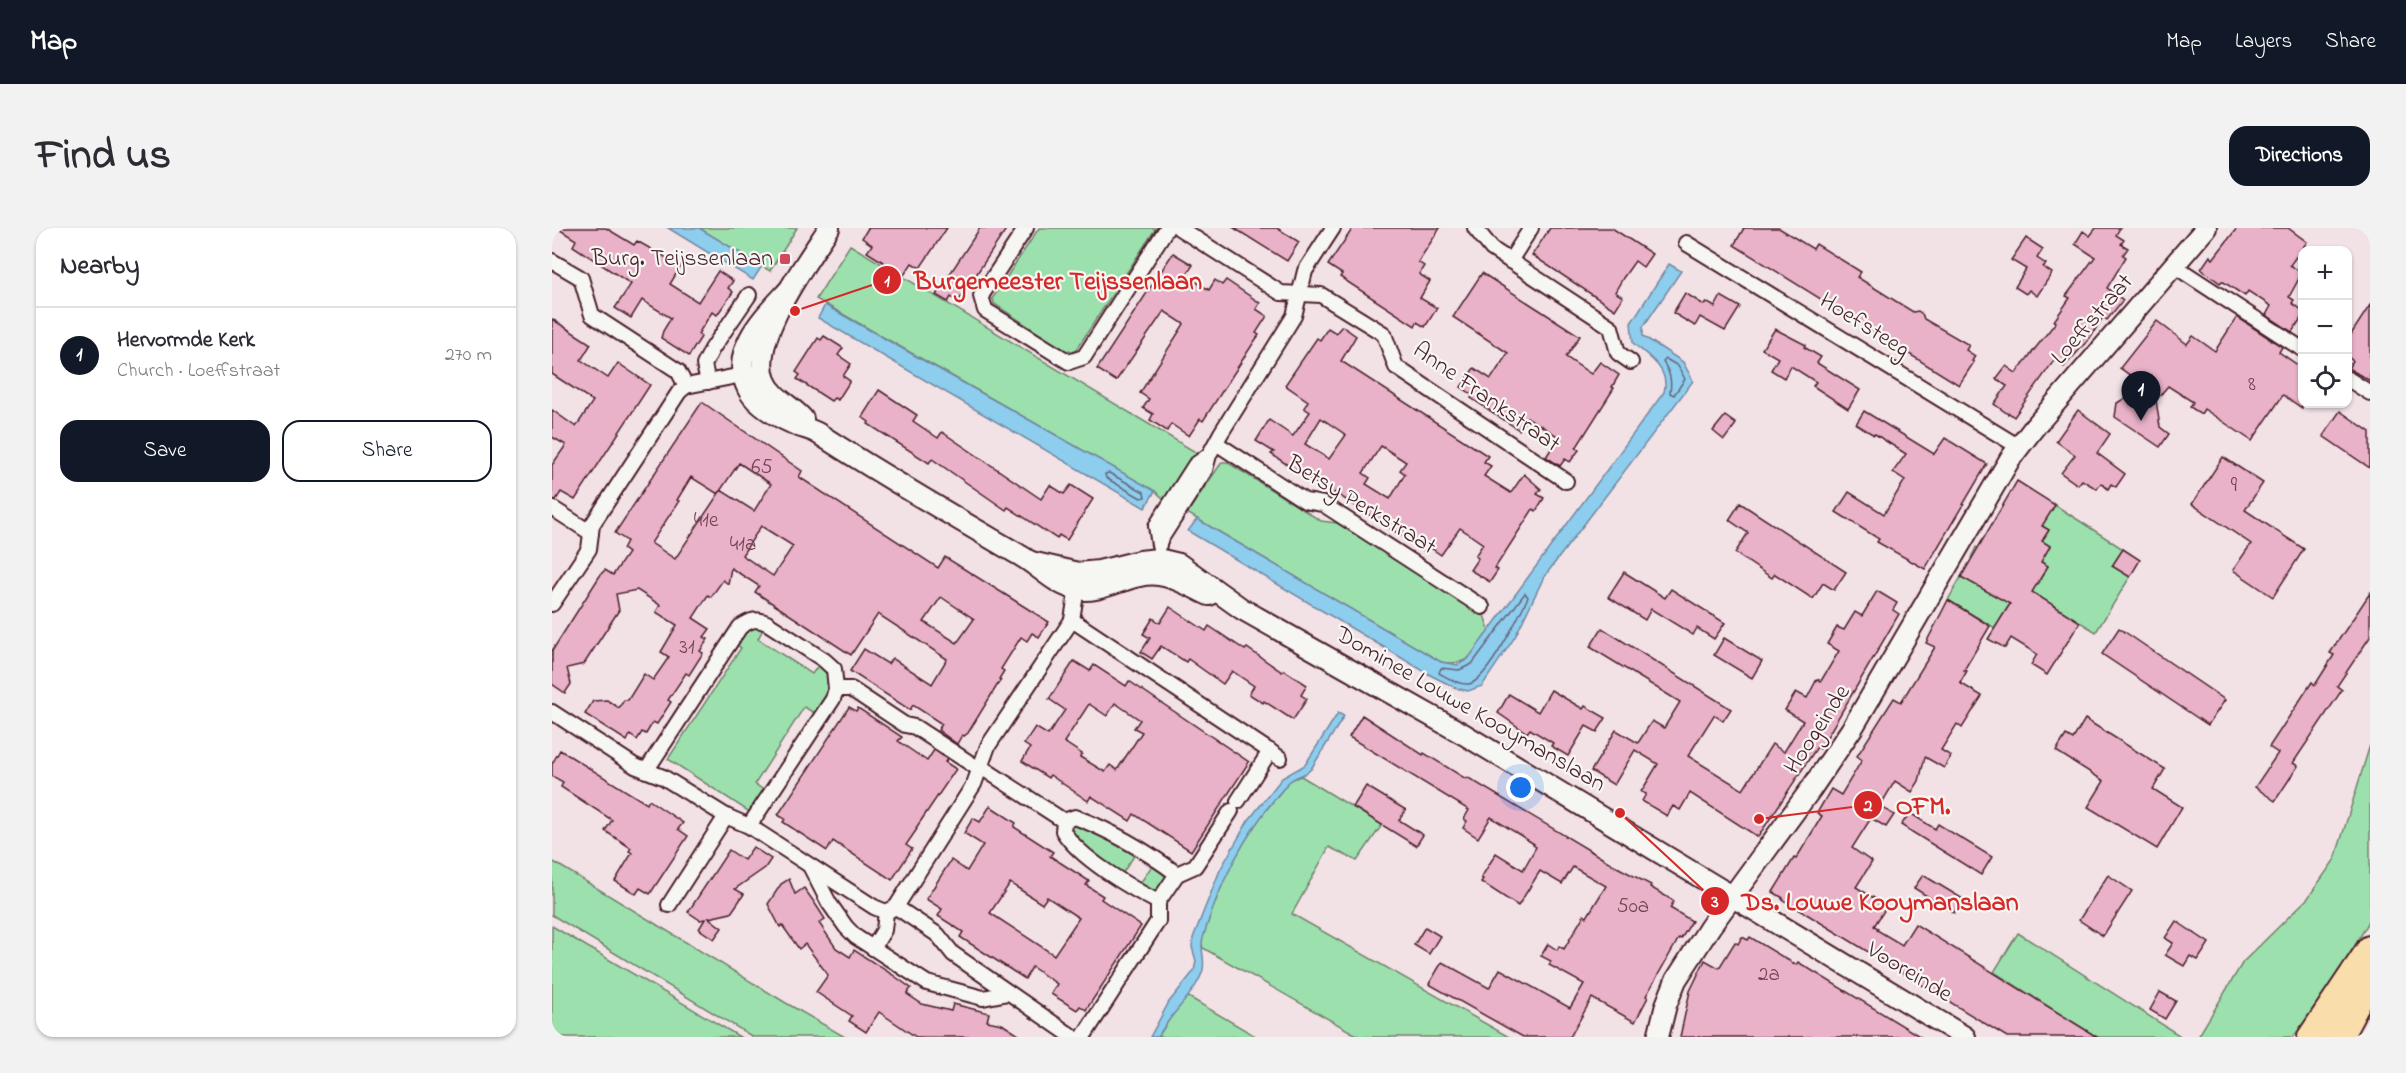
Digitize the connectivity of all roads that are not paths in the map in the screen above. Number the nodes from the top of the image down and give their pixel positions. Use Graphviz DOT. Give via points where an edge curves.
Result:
graph roads {
  1 [pos="829,228"];
  2 [pos="1026,228"];
  3 [pos="1167,228"];
  4 [pos="1179,228"];
  5 [pos="1333,228"];
  6 [pos="1475,228"];
  7 [pos="1531,228"];
  8 [pos="2206,228"];
  9 [pos="1686,243"];
  10 [pos="552,261"];
  11 [pos="1510,261"];
  12 [pos="2173,265"];
  13 [pos="788,291"];
  14 [pos="1299,294"];
  15 [pos="749,295"];
  16 [pos="2298,347"];
  17 [pos="1631,362"];
  18 [pos="763,371"];
  19 [pos="743,375"];
  20 [pos="708,382"];
  21 [pos="2352,382"];
  22 [pos="686,386"];
  23 [pos="2370,393"];
  24 [pos="813,430"];
  25 [pos="2019,447"];
  26 [pos="1213,449"];
  27 [pos="1566,481"];
  28 [pos="552,508"];
  29 [pos="591,532"];
  30 [pos="1158,558"];
  31 [pos="1078,581"];
  32 [pos="552,604"];
  33 [pos="1482,607"];
  34 [pos="1072,620"];
  35 [pos="836,689"];
  36 [pos="552,712"];
  37 [pos="569,723"];
  38 [pos="552,727"];
  39 [pos="980,768"];
  40 [pos="646,771"];
  41 [pos="726,816"];
  42 [pos="1064,820"];
  43 [pos="749,826"];
  44 [pos="810,864"];
  45 [pos="1177,874"];
  46 [pos="1733,896"];
  47 [pos="1158,902"];
  48 [pos="669,905"];
  49 [pos="891,909"];
  50 [pos="873,948"];
  51 [pos="2370,949"];
  52 [pos="2370,979"];
  53 [pos="1008,993"];
  54 [pos="1073,1037"];
  55 [pos="1083,1037"];
  56 [pos="1659,1037"];
  57 [pos="1965,1037"];
  58 [pos="2311,1037"];
  59 [pos="2339,1037"];
  1 -- 13 [label="street"];
  2 -- 3 [label="street" via="981,296 986,310 1069,362 1084,357"];
  4 -- 14 [label="street, Anne Frankstraat" via="1281,293"];
  5 -- 14 [label="street" via="1305,271"];
  6 -- 11 [label="street" via="1492,249"];
  7 -- 11 [label="street"];
  8 -- 12 [label="street, Loeffstraat"];
  9 -- 25 [label="street, Hoefsteeg"];
  10 -- 22 [label="street" via="581,278 592,315 678,371"];
  11 -- 17 [label="street" via="1611,327 1618,353"];
  12 -- 16 [label="street"];
  12 -- 25 [label="street, Loeffstraat"];
  13 -- 18 [label="street" via="763,345"];
  13 -- 19 [label="street" via="749,339 742,358"];
  14 -- 26 [label="street" via="1294,316"];
  14 -- 27 [label="street, Anne Frankstraat" via="1321,295 1383,334 1396,367"];
  15 -- 20 [label="street" via="704,365"];
  18 -- 19 [label="street"];
  18 -- 24 [label="street" via="771,391"];
  19 -- 20 [label="street"];
  19 -- 24 [label="street" via="748,390 759,402 795,425"];
  20 -- 22 [label="street"];
  21 -- 23 [label="street"];
  22 -- 29 [label="street"];
  24 -- 31 [label="street" via="1056,580"];
  25 -- 46 [label="street, Hoogeinde" via="1853,727"];
  26 -- 30 [label="street" via="1195,465 1156,526"];
  26 -- 33 [label="street, Betsy Perkstraat" via="1305,501 1323,504"];
  28 -- 29 [label="street"];
  29 -- 32 [label="street" via="589,549"];
  30 -- 31 [label="street, Dominee Louwe Kooymanslaan" via="1139,576 1096,589"];
  30 -- 46 [label="street, Dominee Louwe Kooymanslaan" via="1174,578 1242,609 1465,735"];
  31 -- 34 [label="street"];
  34 -- 39 [label="street" via="988,746"];
  34 -- 45 [label="street" via="1275,755 1234,806 1195,866"];
  35 -- 39 [label="street" via="851,689"];
  35 -- 40 [label="street" via="834,669 824,660 767,623 750,620 740,627"];
  35 -- 43 [label="street"];
  36 -- 37 [label="street"];
  37 -- 38 [label="street"];
  37 -- 40 [label="street"];
  39 -- 42 [label="street"];
  39 -- 49 [label="street" via="974,784"];
  40 -- 41 [label="street" via="663,777"];
  41 -- 43 [label="street"];
  41 -- 48 [label="street"];
  42 -- 45 [label="street" via="1075,817 1095,824"];
  42 -- 47 [label="street" via="1064,831 1079,849"];
  43 -- 44 [label="street"];
  44 -- 49 [label="street" via="874,907"];
  44 -- 50 [label="street" via="846,927"];
  45 -- 47 [label="street"];
  46 -- 56 [label="street, Hoogeinde" via="1676,980"];
  46 -- 57 [label="street, Vooreinde"];
  47 -- 55 [label="street" via="1158,921"];
  49 -- 50 [label="street"];
  49 -- 53 [label="street" via="938,935 953,954"];
  50 -- 53 [label="street" via="927,983 983,998"];
  51 -- 58 [label="highway"];
  52 -- 59 [label="highway"];
  53 -- 54 [label="street"];
}
